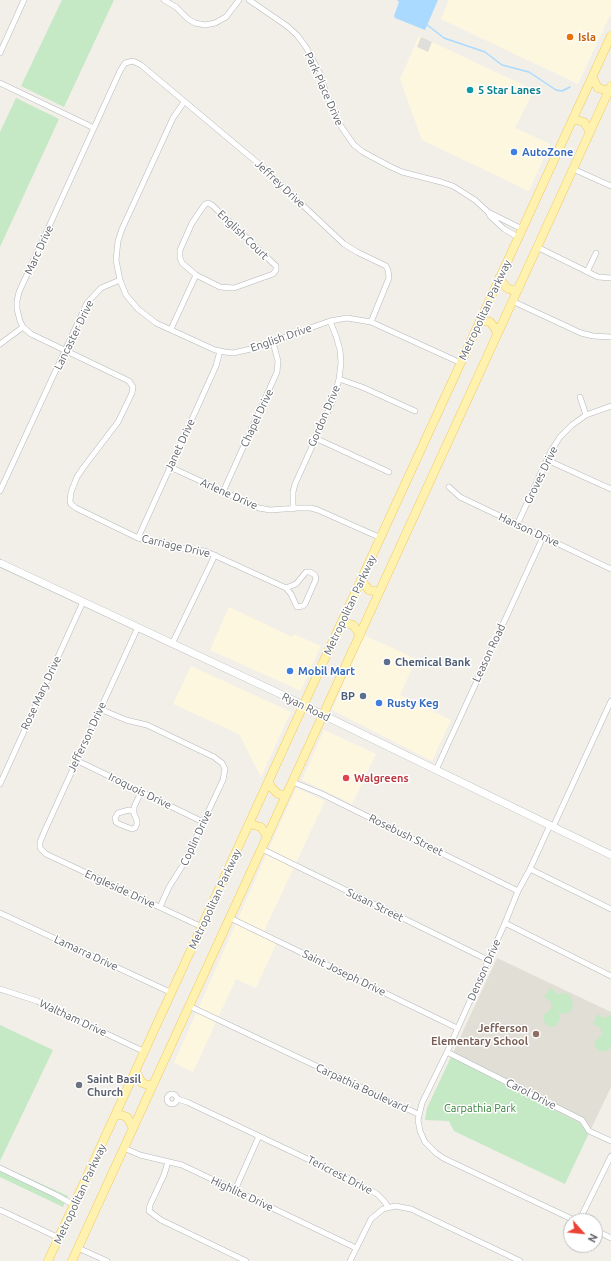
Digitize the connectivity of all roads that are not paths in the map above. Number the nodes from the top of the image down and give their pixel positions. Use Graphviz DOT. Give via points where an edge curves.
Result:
graph roads {
  1 [pos="24,0"];
  2 [pos="164,0"];
  3 [pos="239,0"];
  4 [pos="249,0"];
  5 [pos="611,36"];
  6 [pos="0,52"];
  7 [pos="128,61"];
  8 [pos="592,77"];
  9 [pos="0,83"];
  10 [pos="610,88"];
  11 [pos="184,102"];
  12 [pos="572,119"];
  13 [pos="94,128"];
  14 [pos="590,132"];
  15 [pos="573,169"];
  16 [pos="611,186"];
  17 [pos="499,222"];
  18 [pos="520,233"];
  19 [pos="536,247"];
  20 [pos="596,253"];
  21 [pos="587,272"];
  22 [pos="196,275"];
  23 [pos="499,278"];
  24 [pos="611,278"];
  25 [pos="120,280"];
  26 [pos="517,289"];
  27 [pos="512,301"];
  28 [pos="480,320"];
  29 [pos="330,321"];
  30 [pos="370,322"];
  31 [pos="23,327"];
  32 [pos="171,329"];
  33 [pos="497,333"];
  34 [pos="611,337"];
  35 [pos="273,342"];
  36 [pos="0,344"];
  37 [pos="65,351"];
  38 [pos="220,351"];
  39 [pos="460,363"];
  40 [pos="339,380"];
  41 [pos="580,397"];
  42 [pos="611,406"];
  43 [pos="415,411"];
  44 [pos="586,415"];
  45 [pos="315,438"];
  46 [pos="547,460"];
  47 [pos="170,467"];
  48 [pos="389,472"];
  49 [pos="450,487"];
  50 [pos="610,487"];
  51 [pos="0,491"];
  52 [pos="223,492"];
  53 [pos="293,509"];
  54 [pos="517,525"];
  55 [pos="543,537"];
  56 [pos="138,538"];
  57 [pos="381,538"];
  58 [pos="215,555"];
  59 [pos="0,563"];
  60 [pos="611,569"];
  61 [pos="362,579"];
  62 [pos="286,588"];
  63 [pos="379,592"];
  64 [pos="83,602"];
  65 [pos="343,622"];
  66 [pos="138,627"];
  67 [pos="360,635"];
  68 [pos="172,644"];
  69 [pos="611,701"];
  70 [pos="304,706"];
  71 [pos="100,709"];
  72 [pos="323,715"];
  73 [pos="76,760"];
  74 [pos="436,770"];
  75 [pos="269,782"];
  76 [pos="293,782"];
  77 [pos="0,784"];
  78 [pos="141,792"];
  79 [pos="286,795"];
  80 [pos="132,809"];
  81 [pos="203,822"];
  82 [pos="250,824"];
  83 [pos="552,826"];
  84 [pos="267,838"];
  85 [pos="40,848"];
  86 [pos="262,849"];
  87 [pos="611,855"];
  88 [pos="530,869"];
  89 [pos="518,891"];
  90 [pos="160,908"];
  91 [pos="611,909"];
  92 [pos="0,913"];
  93 [pos="230,918"];
  94 [pos="505,923"];
  95 [pos="202,927"];
  96 [pos="488,960"];
  97 [pos="611,976"];
  98 [pos="0,989"];
  99 [pos="172,993"];
  100 [pos="189,1006"];
  101 [pos="457,1028"];
  102 [pos="145,1052"];
  103 [pos="447,1052"];
  104 [pos="136,1072"];
  105 [pos="153,1085"];
  106 [pos="177,1099"];
  107 [pos="418,1114"];
  108 [pos="116,1115"];
  109 [pos="133,1128"];
  110 [pos="259,1136"];
  111 [pos="611,1141"];
  112 [pos="124,1148"];
  113 [pos="611,1156"];
  114 [pos="168,1162"];
  115 [pos="0,1168"];
  116 [pos="235,1190"];
  117 [pos="74,1205"];
  118 [pos="388,1207"];
  119 [pos="0,1210"];
  120 [pos="582,1213"];
  121 [pos="563,1214"];
  122 [pos="59,1238"];
  123 [pos="78,1248"];
  124 [pos="356,1248"];
  125 [pos="48,1261"];
  126 [pos="72,1261"];
  127 [pos="106,1261"];
  128 [pos="246,1261"];
  129 [pos="350,1261"];
  130 [pos="520,1261"];
  1 -- 6 [label="street"];
  2 -- 3 [label="street" via="188,19 205,25 216,23 226,17"];
  4 -- 17 [label="street, Park Place Drive" via="287,26 306,47 320,74 338,122 354,145 391,168 453,186 475,200"];
  5 -- 8 [label="main road, Metropolitan Parkway"];
  7 -- 11 [label="street, Jeffrey Drive" via="141,65"];
  7 -- 13 [label="street, Marc Drive" via="120,71"];
  8 -- 10 [label="main road" via="598,88"];
  8 -- 12 [label="main road, Metropolitan Parkway"];
  9 -- 13 [label="street"];
  10 -- 14 [label="main road, Metropolitan Parkway"];
  11 -- 25 [label="street" via="173,118 120,234 116,260"];
  11 -- 30 [label="street, Jeffrey Drive" via="259,164 344,244 386,266 389,278"];
  12 -- 14 [label="main road" via="584,122"];
  12 -- 18 [label="main road, Metropolitan Parkway"];
  13 -- 31 [label="street, Marc Drive" via="19,292 17,309"];
  14 -- 15 [label="main road, Metropolitan Parkway"];
  15 -- 16 [label="street"];
  15 -- 19 [label="main road, Metropolitan Parkway"];
  17 -- 18 [label="street, Park Place Drive"];
  17 -- 18 [label="street, Park Place Drive" via="504,229"];
  18 -- 23 [label="main road, Metropolitan Parkway"];
  19 -- 21 [label="street"];
  19 -- 26 [label="main road, Metropolitan Parkway"];
  20 -- 21 [label="street"];
  21 -- 24 [label="street"];
  22 -- 22 [label="street, English Court" via="182,263 180,250 192,223 208,203 276,266 273,274 234,288 220,287"];
  22 -- 32 [label="street"];
  23 -- 26 [label="main road" via="507,288"];
  23 -- 28 [label="main road, Metropolitan Parkway"];
  25 -- 32 [label="street, English Drive" via="126,295 138,309 151,320"];
  25 -- 37 [label="street, Lancaster Drive" via="105,286 92,297"];
  26 -- 27 [label="main road, Metropolitan Parkway"];
  27 -- 33 [label="main road, Metropolitan Parkway"];
  27 -- 34 [label="street" via="581,332"];
  28 -- 33 [label="main road" via="490,322"];
  28 -- 39 [label="main road, Metropolitan Parkway"];
  29 -- 30 [label="street, English Drive" via="347,318"];
  29 -- 35 [label="street, English Drive"];
  29 -- 40 [label="street, Gordon Drive" via="340,350"];
  30 -- 39 [label="street, English Drive"];
  31 -- 36 [label="street"];
  31 -- 37 [label="street" via="37,338"];
  32 -- 38 [label="street, English Drive"];
  33 -- 63 [label="main road, Metropolitan Parkway"];
  35 -- 38 [label="street, English Drive" via="241,352"];
  35 -- 52 [label="street, Chapel Drive" via="278,361 277,372"];
  37 -- 51 [label="street, Lancaster Drive"];
  37 -- 56 [label="street, Carriage Drive" via="128,381 133,387 118,422 77,477 70,500 76,508"];
  38 -- 47 [label="street, Janet Drive" via="216,366"];
  39 -- 57 [label="main road, Metropolitan Parkway"];
  40 -- 43 [label="street" via="362,387"];
  40 -- 45 [label="street, Gordon Drive" via="334,398"];
  41 -- 44 [label="street"];
  42 -- 44 [label="street, Groves Drive"];
  44 -- 46 [label="street, Groves Drive" via="560,437"];
  45 -- 48 [label="street"];
  45 -- 53 [label="street, Gordon Drive" via="295,484"];
  46 -- 50 [label="street"];
  46 -- 54 [label="street, Groves Drive"];
  47 -- 52 [label="street, Arlene Drive"];
  47 -- 56 [label="street, Janet Drive"];
  49 -- 54 [label="street, Hanson Drive" via="460,497"];
  52 -- 53 [label="street, Arlene Drive" via="262,509"];
  53 -- 57 [label="street, Arlene Drive" via="318,510"];
  54 -- 55 [label="street, Hanson Drive"];
  55 -- 60 [label="street, Hanson Drive"];
  55 -- 74 [label="street, Leason Road"];
  56 -- 58 [label="street, Carriage Drive"];
  57 -- 61 [label="main road, Metropolitan Parkway"];
  58 -- 62 [label="street, Carriage Drive"];
  58 -- 68 [label="street"];
  59 -- 64 [label="main road, Ryan Road"];
  61 -- 63 [label="main road" via="369,590"];
  61 -- 65 [label="main road, Metropolitan Parkway"];
  62 -- 62 [label="street" via="294,604 303,606 316,579 315,575 306,572 296,584"];
  63 -- 67 [label="main road, Metropolitan Parkway"];
  64 -- 66 [label="main road, Ryan Road"];
  64 -- 77 [label="street, Rose Mary Drive"];
  65 -- 67 [label="main road" via="353,625"];
  65 -- 70 [label="main road, Metropolitan Parkway"];
  66 -- 68 [label="main road, Ryan Road"];
  66 -- 71 [label="street, Jefferson Drive"];
  67 -- 72 [label="main road, Metropolitan Parkway"];
  68 -- 70 [label="main road, Ryan Road"];
  69 -- 83 [label="street, Denson Drive"];
  70 -- 72 [label="main road, Ryan Road"];
  70 -- 75 [label="main road, Metropolitan Parkway"];
  71 -- 73 [label="street, Jefferson Drive"];
  71 -- 81 [label="street, Coplin Drive" via="147,725 214,758 224,766 225,776"];
  72 -- 74 [label="main road, Ryan Road"];
  72 -- 76 [label="main road, Metropolitan Parkway"];
  73 -- 78 [label="street, Iroquois Drive"];
  73 -- 85 [label="street, Jefferson Drive" via="40,842"];
  74 -- 83 [label="main road, Ryan Road"];
  75 -- 79 [label="main road" via="278,794"];
  75 -- 82 [label="main road, Metropolitan Parkway"];
  76 -- 79 [label="main road, Metropolitan Parkway"];
  76 -- 89 [label="street, Rosebush Street"];
  78 -- 80 [label="street"];
  78 -- 81 [label="street, Iroquois Drive"];
  79 -- 84 [label="main road, Metropolitan Parkway"];
  81 -- 90 [label="street, Coplin Drive"];
  82 -- 84 [label="main road" via="261,828"];
  82 -- 95 [label="main road, Metropolitan Parkway"];
  83 -- 87 [label="main road, Ryan Road"];
  83 -- 88 [label="street, Denson Drive"];
  84 -- 86 [label="main road, Metropolitan Parkway"];
  85 -- 90 [label="street, Engleside Drive" via="46,854"];
  86 -- 93 [label="main road, Metropolitan Parkway"];
  86 -- 96 [label="street, Susan Street"];
  88 -- 89 [label="street, Denson Drive"];
  88 -- 91 [label="street"];
  89 -- 94 [label="street, Denson Drive"];
  90 -- 95 [label="street, Engleside Drive"];
  92 -- 99 [label="street, Lamarra Drive"];
  93 -- 100 [label="main road, Metropolitan Parkway"];
  93 -- 101 [label="street, Saint Joseph Drive"];
  94 -- 96 [label="street, Denson Drive"];
  94 -- 97 [label="street"];
  95 -- 99 [label="main road, Metropolitan Parkway"];
  96 -- 101 [label="street, Denson Drive"];
  98 -- 102 [label="street, Waltham Drive" via="37,1001"];
  99 -- 102 [label="main road, Metropolitan Parkway"];
  100 -- 105 [label="main road, Metropolitan Parkway"];
  100 -- 107 [label="street, Carpathia Boulevard"];
  101 -- 103 [label="street, Denson Drive"];
  102 -- 104 [label="main road, Metropolitan Parkway"];
  103 -- 107 [label="street, Denson Drive"];
  103 -- 111 [label="street, Carol Drive" via="582,1120 589,1131"];
  104 -- 105 [label="main road" via="142,1083"];
  104 -- 108 [label="main road, Metropolitan Parkway"];
  105 -- 109 [label="main road, Metropolitan Parkway"];
  106 -- 110 [label="street, Tericrest Drive"];
  107 -- 121 [label="street, Carpathia Boulevard" via="421,1136 428,1147 443,1158"];
  108 -- 109 [label="main road" via="127,1117"];
  108 -- 117 [label="main road, Metropolitan Parkway"];
  109 -- 112 [label="main road, Metropolitan Parkway"];
  110 -- 116 [label="street"];
  110 -- 118 [label="street, Tericrest Drive" via="372,1190"];
  112 -- 114 [label="street, Highlite Drive"];
  112 -- 123 [label="main road, Metropolitan Parkway"];
  113 -- 120 [label="street"];
  114 -- 116 [label="street, Highlite Drive" via="182,1165"];
  114 -- 128 [label="street" via="149,1211 161,1220"];
  115 -- 117 [label="street"];
  116 -- 124 [label="street, Highlite Drive"];
  117 -- 122 [label="main road, Metropolitan Parkway"];
  118 -- 124 [label="street" via="378,1212 371,1220"];
  118 -- 130 [label="street" via="411,1209"];
  119 -- 122 [label="street"];
  122 -- 125 [label="main road, Metropolitan Parkway"];
  123 -- 126 [label="main road, Metropolitan Parkway"];
  123 -- 127 [label="street"];
  124 -- 129 [label="street"];
}
